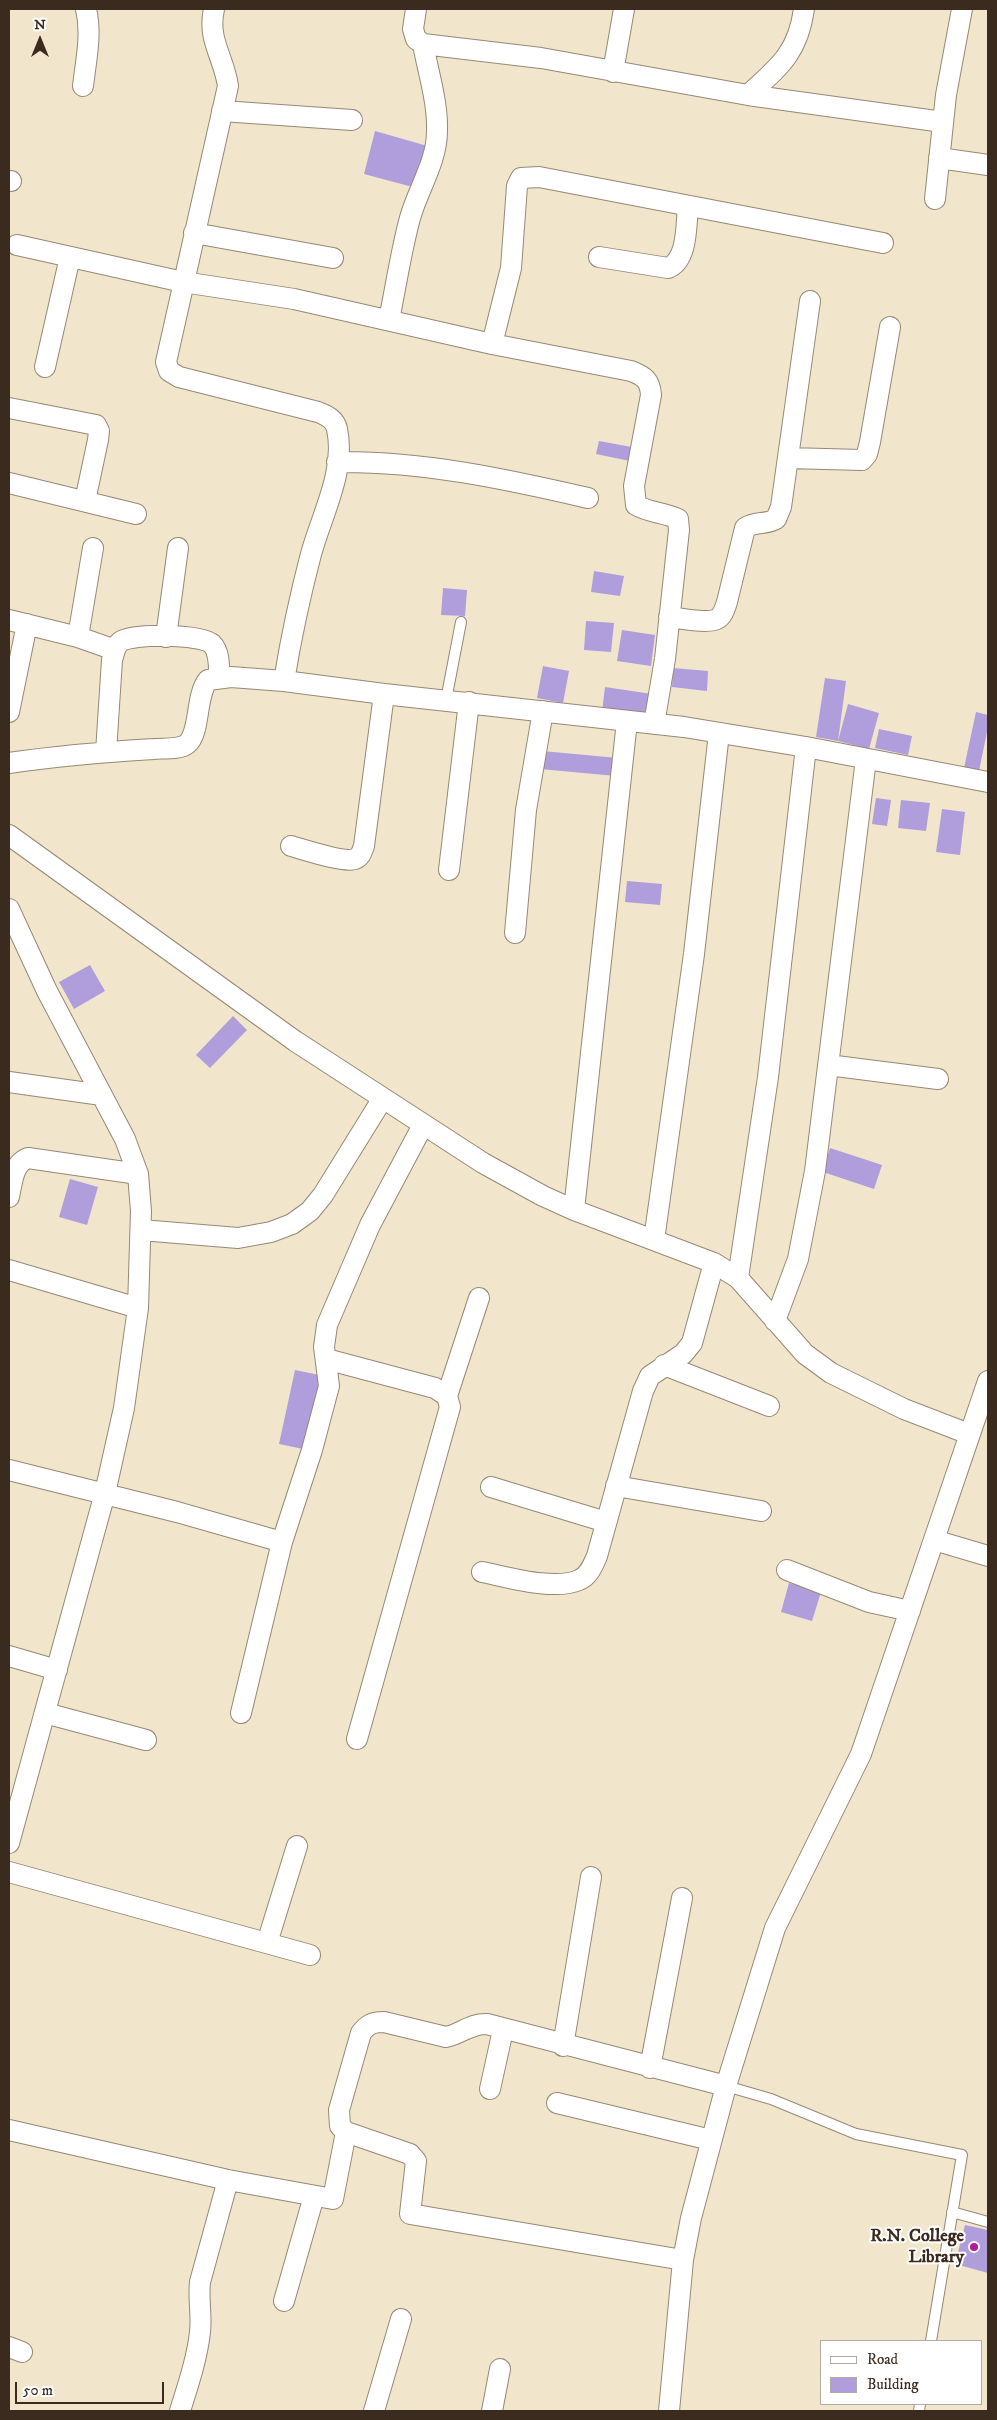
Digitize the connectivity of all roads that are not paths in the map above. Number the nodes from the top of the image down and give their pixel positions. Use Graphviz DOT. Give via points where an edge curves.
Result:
graph roads {
  1 [pos="86,9"];
  2 [pos="214,9"];
  3 [pos="416,9"];
  4 [pos="624,9"];
  5 [pos="804,9"];
  6 [pos="962,9"];
  7 [pos="423,44"];
  8 [pos="613,72"];
  9 [pos="83,86"];
  10 [pos="748,95"];
  11 [pos="222,111"];
  12 [pos="352,120"];
  13 [pos="943,122"];
  14 [pos="938,158"];
  15 [pos="988,165"];
  16 [pos="935,199"];
  17 [pos="688,206"];
  18 [pos="194,233"];
  19 [pos="882,243"];
  20 [pos="16,245"];
  21 [pos="70,257"];
  22 [pos="599,257"];
  23 [pos="333,258"];
  24 [pos="183,282"];
  25 [pos="810,301"];
  26 [pos="389,320"];
  27 [pos="890,327"];
  28 [pos="492,344"];
  29 [pos="45,367"];
  30 [pos="9,408"];
  31 [pos="788,458"];
  32 [pos="338,462"];
  33 [pos="9,483"];
  34 [pos="588,498"];
  35 [pos="85,502"];
  36 [pos="136,514"];
  37 [pos="93,548"];
  38 [pos="178,548"];
  39 [pos="669,616"];
  40 [pos="18,622"];
  41 [pos="461,622"];
  42 [pos="78,637"];
  43 [pos="166,637"];
  44 [pos="115,650"];
  45 [pos="219,677"];
  46 [pos="284,681"];
  47 [pos="384,694"];
  48 [pos="446,700"];
  49 [pos="469,702"];
  50 [pos="542,711"];
  51 [pos="9,712"];
  52 [pos="628,721"];
  53 [pos="654,724"];
  54 [pos="719,733"];
  55 [pos="806,747"];
  56 [pos="106,752"];
  57 [pos="866,759"];
  58 [pos="9,763"];
  59 [pos="988,782"];
  60 [pos="9,835"];
  61 [pos="291,846"];
  62 [pos="449,870"];
  63 [pos="9,909"];
  64 [pos="515,933"];
  65 [pos="828,1066"];
  66 [pos="938,1079"];
  67 [pos="9,1082"];
  68 [pos="102,1095"];
  69 [pos="383,1098"];
  70 [pos="423,1125"];
  71 [pos="138,1174"];
  72 [pos="9,1197"];
  73 [pos="574,1210"];
  74 [pos="141,1230"];
  75 [pos="654,1240"];
  76 [pos="714,1263"];
  77 [pos="9,1270"];
  78 [pos="738,1278"];
  79 [pos="479,1298"];
  80 [pos="138,1308"];
  81 [pos="775,1321"];
  82 [pos="326,1359"];
  83 [pos="664,1365"];
  84 [pos="988,1381"];
  85 [pos="446,1396"];
  86 [pos="769,1406"];
  87 [pos="969,1434"];
  88 [pos="9,1470"];
  89 [pos="616,1486"];
  90 [pos="491,1487"];
  91 [pos="105,1493"];
  92 [pos="761,1511"];
  93 [pos="606,1522"];
  94 [pos="934,1540"];
  95 [pos="282,1542"];
  96 [pos="988,1556"];
  97 [pos="787,1570"];
  98 [pos="482,1572"];
  99 [pos="910,1611"];
  100 [pos="9,1656"];
  101 [pos="57,1670"];
  102 [pos="45,1713"];
  103 [pos="241,1713"];
  104 [pos="356,1739"];
  105 [pos="146,1740"];
  106 [pos="9,1842"];
  107 [pos="297,1846"];
  108 [pos="9,1872"];
  109 [pos="591,1877"];
  110 [pos="682,1898"];
  111 [pos="268,1943"];
  112 [pos="310,1955"];
  113 [pos="503,2030"];
  114 [pos="563,2046"];
  115 [pos="650,2068"];
  116 [pos="726,2086"];
  117 [pos="490,2089"];
  118 [pos="557,2103"];
  119 [pos="9,2130"];
  120 [pos="346,2132"];
  121 [pos="711,2140"];
  122 [pos="228,2180"];
  123 [pos="314,2196"];
  124 [pos="952,2212"];
  125 [pos="988,2222"];
  126 [pos="683,2260"];
  127 [pos="284,2301"];
  128 [pos="401,2319"];
  129 [pos="931,2340"];
  130 [pos="500,2369"];
  131 [pos="180,2411"];
  132 [pos="374,2411"];
  133 [pos="492,2411"];
  134 [pos="669,2411"];
  1 -- 9 [label="street" via="89,37"];
  2 -- 11 [label="street" via="212,35 228,86"];
  3 -- 7 [label="street" via="416,39"];
  4 -- 8 [label="street"];
  5 -- 10 [label="street" via="797,37 784,62"];
  6 -- 13 [label="street"];
  7 -- 8 [label="street" via="541,58"];
  7 -- 26 [label="street" via="437,132 429,167 410,219"];
  8 -- 10 [label="street"];
  10 -- 13 [label="street"];
  11 -- 12 [label="street"];
  11 -- 18 [label="street"];
  13 -- 14 [label="street"];
  14 -- 15 [label="street"];
  14 -- 16 [label="street"];
  17 -- 19 [label="street"];
  17 -- 22 [label="street" via="681,257 676,265 661,268"];
  17 -- 28 [label="street" via="539,178 521,178 517,186 511,268"];
  18 -- 23 [label="street"];
  18 -- 24 [label="street"];
  20 -- 21 [label="street"];
  21 -- 24 [label="street"];
  21 -- 29 [label="street"];
  24 -- 26 [label="street" via="294,299"];
  24 -- 32 [label="street" via="166,362 169,370 179,377 330,417 336,426"];
  25 -- 31 [label="street"];
  26 -- 28 [label="street"];
  27 -- 31 [label="street" via="867,454 862,460"];
  28 -- 39 [label="street" via="631,371 644,376 650,384 651,395 634,495 636,505 643,509 678,519"];
  30 -- 35 [label="street" via="96,425 98,440"];
  31 -- 39 [label="street" via="781,507 776,519 752,523 745,528 724,612 717,620 707,621"];
  32 -- 34 [label="street" via="411,465 516,481"];
  32 -- 46 [label="street" via="305,577"];
  33 -- 35 [label="street"];
  35 -- 36 [label="street"];
  37 -- 42 [label="street"];
  38 -- 43 [label="street"];
  39 -- 53 [label="street"];
  40 -- 42 [label="street"];
  40 -- 51 [label="street"];
  41 -- 48 [label="lane"];
  42 -- 44 [label="street"];
  43 -- 44 [label="street" via="133,637 120,642"];
  43 -- 45 [label="street" via="201,639 211,643 219,659"];
  44 -- 56 [label="street"];
  45 -- 46 [label="street"];
  45 -- 56 [label="street" via="208,680 202,688 192,737 186,744 175,748"];
  46 -- 47 [label="street"];
  47 -- 48 [label="street"];
  47 -- 61 [label="street" via="364,846 360,855 355,859 344,859"];
  48 -- 49 [label="street"];
  49 -- 50 [label="street"];
  49 -- 62 [label="street"];
  50 -- 52 [label="street"];
  50 -- 64 [label="street" via="526,810"];
  52 -- 53 [label="street"];
  52 -- 73 [label="street"];
  53 -- 54 [label="street"];
  54 -- 55 [label="street"];
  54 -- 75 [label="street" via="694,954"];
  55 -- 57 [label="street"];
  55 -- 78 [label="street" via="768,1077"];
  56 -- 58 [label="street"];
  57 -- 59 [label="street"];
  57 -- 65 [label="street"];
  60 -- 69 [label="street" via="296,1042"];
  63 -- 68 [label="street" via="47,992"];
  65 -- 66 [label="street"];
  65 -- 81 [label="street" via="815,1171 798,1260"];
  67 -- 68 [label="street"];
  68 -- 71 [label="street" via="125,1139"];
  69 -- 70 [label="street"];
  69 -- 74 [label="street" via="324,1195 292,1224 238,1238"];
  70 -- 73 [label="street" via="483,1163"];
  70 -- 82 [label="street" via="370,1225 327,1325 324,1341"];
  71 -- 72 [label="street" via="28,1158 21,1160 16,1168"];
  71 -- 74 [label="street"];
  73 -- 75 [label="street"];
  74 -- 80 [label="street"];
  75 -- 76 [label="street"];
  76 -- 78 [label="street"];
  76 -- 83 [label="street" via="692,1343 683,1354"];
  77 -- 80 [label="street"];
  78 -- 81 [label="street"];
  79 -- 85 [label="street"];
  80 -- 91 [label="street" via="124,1408"];
  81 -- 87 [label="street" via="805,1354 831,1373 904,1409"];
  82 -- 85 [label="street" via="405,1378 435,1388"];
  82 -- 95 [label="street" via="329,1386"];
  83 -- 86 [label="street"];
  83 -- 89 [label="street" via="650,1376 643,1391"];
  84 -- 87 [label="street"];
  85 -- 104 [label="street" via="450,1407"];
  87 -- 94 [label="street"];
  88 -- 91 [label="street"];
  89 -- 92 [label="street"];
  89 -- 93 [label="street"];
  90 -- 93 [label="street"];
  91 -- 95 [label="street"];
  91 -- 101 [label="street"];
  93 -- 98 [label="street" via="597,1556 590,1571 580,1580 560,1585"];
  94 -- 96 [label="street"];
  94 -- 99 [label="street"];
  95 -- 103 [label="street"];
  97 -- 99 [label="street" via="869,1602"];
  99 -- 116 [label="street" via="861,1754 775,1928"];
  100 -- 101 [label="street"];
  101 -- 102 [label="street"];
  102 -- 105 [label="street"];
  102 -- 106 [label="street"];
  107 -- 111 [label="street"];
  108 -- 111 [label="street"];
  109 -- 114 [label="street"];
  110 -- 115 [label="street"];
  111 -- 112 [label="street"];
  113 -- 114 [label="street"];
  113 -- 117 [label="street"];
  113 -- 120 [label="street" via="479,2024 446,2037 384,2022 366,2026 361,2033 339,2110 340,2126"];
  114 -- 115 [label="street"];
  115 -- 116 [label="street"];
  116 -- 121 [label="street"];
  116 -- 124 [label="lane" via="856,2134 962,2155"];
  118 -- 121 [label="street"];
  119 -- 122 [label="street"];
  120 -- 123 [label="street" via="333,2199"];
  120 -- 126 [label="street" via="410,2154 416,2161 410,2214"];
  121 -- 126 [label="street"];
  122 -- 123 [label="street"];
  122 -- 131 [label="street" via="200,2282 201,2329"];
  123 -- 127 [label="street"];
  124 -- 125 [label="lane"];
  124 -- 129 [label="lane"];
  126 -- 134 [label="street"];
  128 -- 132 [label="street"];
  130 -- 133 [label="street"];
}
